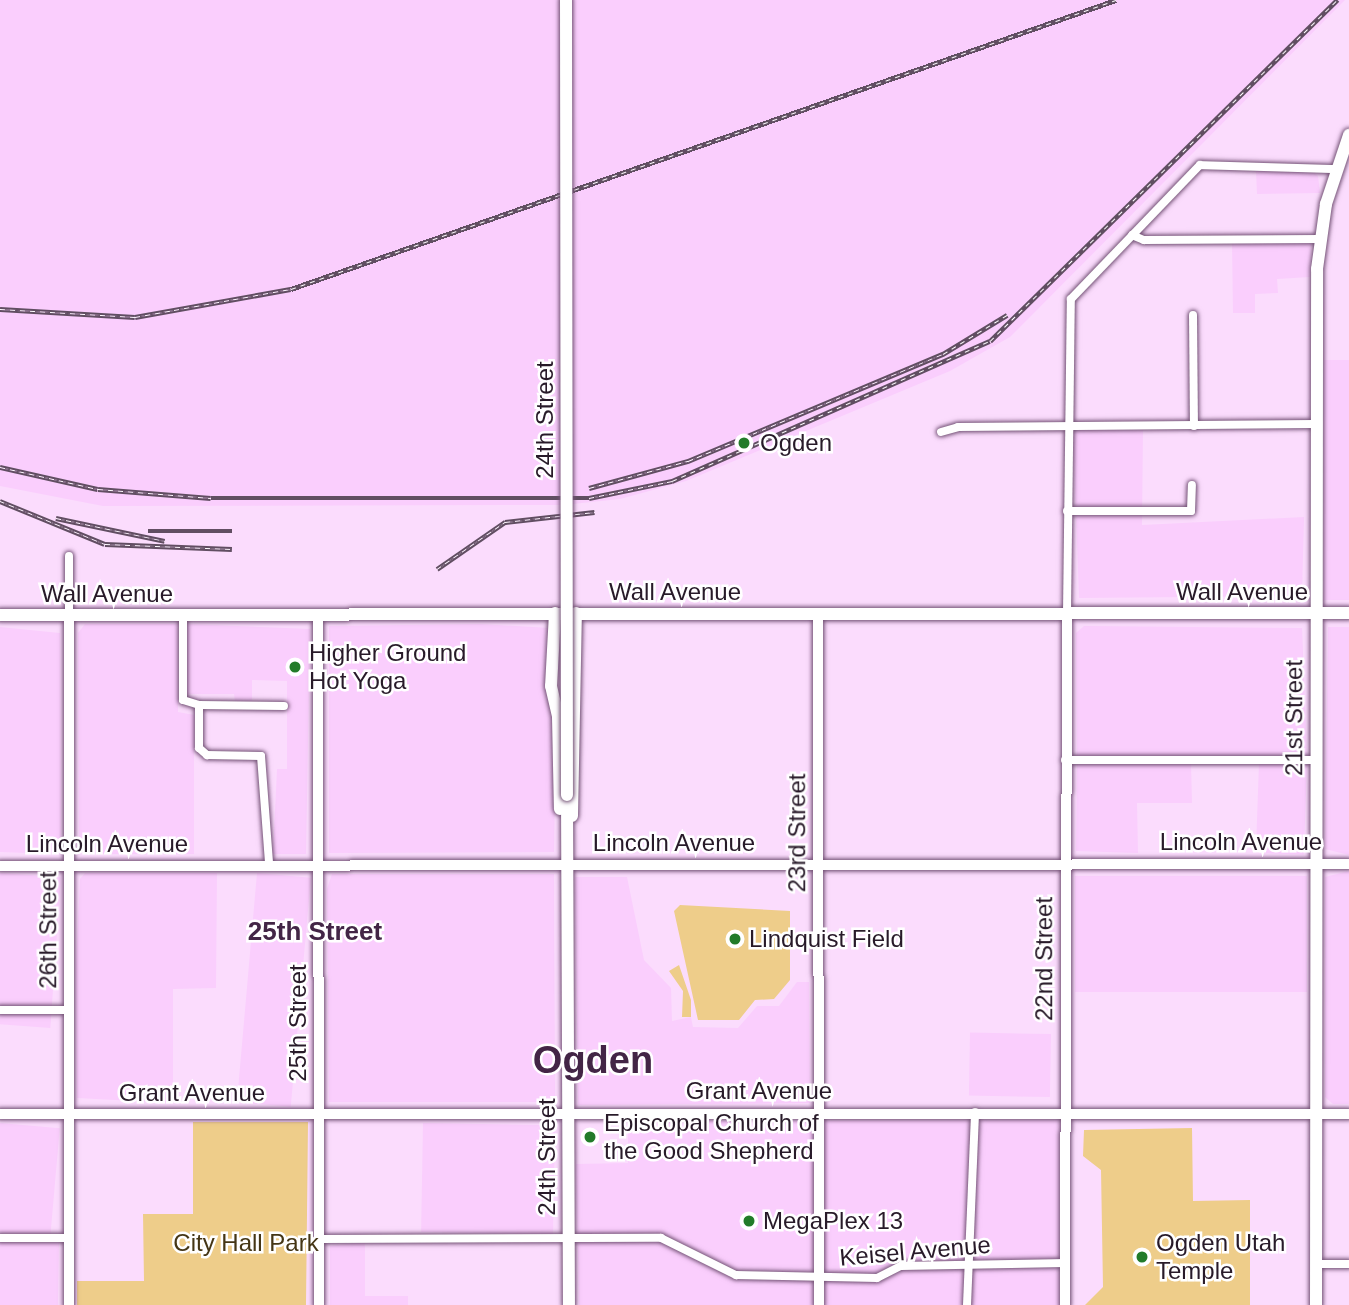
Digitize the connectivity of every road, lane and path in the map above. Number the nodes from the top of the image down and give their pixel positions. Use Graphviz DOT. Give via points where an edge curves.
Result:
graph roads {
  1 [pos="566,0"];
  2 [pos="1349,135"];
  3 [pos="1336,169"];
  4 [pos="1132,234"];
  5 [pos="1320,239"];
  6 [pos="1193,315"];
  7 [pos="1314,424"];
  8 [pos="1067,425"];
  9 [pos="1194,426"];
  10 [pos="941,432"];
  11 [pos="1192,485"];
  12 [pos="1067,511"];
  13 [pos="69,556"];
  14 [pos="555,613"];
  15 [pos="576,613"];
  16 [pos="818,613"];
  17 [pos="1067,613"];
  18 [pos="1315,613"];
  19 [pos="1349,613"];
  20 [pos="183,614"];
  21 [pos="317,614"];
  22 [pos="0,615"];
  23 [pos="69,615"];
  24 [pos="199,705"];
  25 [pos="284,705"];
  26 [pos="1065,760"];
  27 [pos="1315,760"];
  28 [pos="566,841"];
  29 [pos="318,862"];
  30 [pos="269,863"];
  31 [pos="567,863"];
  32 [pos="1349,863"];
  33 [pos="818,864"];
  34 [pos="1065,864"];
  35 [pos="1316,864"];
  36 [pos="0,866"];
  37 [pos="69,866"];
  38 [pos="0,1010"];
  39 [pos="69,1010"];
  40 [pos="818,1112"];
  41 [pos="975,1112"];
  42 [pos="319,1113"];
  43 [pos="1065,1113"];
  44 [pos="0,1114"];
  45 [pos="69,1114"];
  46 [pos="568,1114"];
  47 [pos="1316,1114"];
  48 [pos="1349,1114"];
  49 [pos="0,1238"];
  50 [pos="69,1238"];
  51 [pos="568,1238"];
  52 [pos="319,1239"];
  53 [pos="967,1263"];
  54 [pos="1066,1263"];
  55 [pos="1316,1264"];
  56 [pos="1349,1264"];
  57 [pos="818,1277"];
  58 [pos="69,1305"];
  59 [pos="319,1305"];
  60 [pos="569,1305"];
  61 [pos="819,1305"];
  62 [pos="967,1305"];
  63 [pos="1065,1305"];
  64 [pos="1316,1305"];
  1 -- 28 [label="main road, 24th Street, bridge"];
  2 -- 3 [label="main road, 21st Street"];
  3 -- 4 [label="street" via="1200,166"];
  3 -- 5 [label="main road, 21st Street"];
  4 -- 5 [label="street" via="1144,240"];
  4 -- 8 [label="street" via="1070,299 1066,313"];
  5 -- 7 [label="main road, 21st Street"];
  6 -- 9 [label="street"];
  7 -- 9 [label="street"];
  7 -- 18 [label="main road, 21st Street"];
  8 -- 9 [label="street"];
  8 -- 10 [label="street" via="958,426"];
  8 -- 12 [label="street"];
  11 -- 12 [label="street" via="1191,511"];
  12 -- 17 [label="street"];
  13 -- 23 [label="street, 26th Street"];
  14 -- 15 [label="main road, Wall Avenue"];
  14 -- 21 [label="main road, Wall Avenue"];
  14 -- 28 [label="main road, 24th Street" via="551,686"];
  15 -- 16 [label="main road, Wall Avenue"];
  15 -- 28 [label="main road, 24th Street" via="576,801"];
  16 -- 17 [label="main road, Wall Avenue"];
  16 -- 33 [label="street, 23rd Street"];
  17 -- 18 [label="main road, Wall Avenue"];
  17 -- 26 [label="street, 22nd Street"];
  18 -- 19 [label="main road, Wall Avenue"];
  18 -- 27 [label="main road, 21st Street"];
  20 -- 21 [label="main road, Wall Avenue"];
  20 -- 23 [label="main road, Wall Avenue"];
  20 -- 24 [label="street" via="183,699"];
  21 -- 29 [label="street, 25th Street"];
  22 -- 23 [label="main road, Wall Avenue"];
  23 -- 37 [label="street, 26th Street"];
  24 -- 25 [label="street"];
  24 -- 30 [label="street" via="202,752 261,756"];
  26 -- 27 [label="street"];
  26 -- 34 [label="street, 22nd Street"];
  27 -- 35 [label="main road, 21st Street"];
  28 -- 31 [label="main road, 24th Street"];
  29 -- 30 [label="street, Lincoln Avenue"];
  29 -- 31 [label="street, Lincoln Avenue"];
  29 -- 42 [label="street, 25th Street"];
  30 -- 37 [label="street, Lincoln Avenue"];
  31 -- 33 [label="street, Lincoln Avenue"];
  31 -- 46 [label="main road, 24th Street"];
  32 -- 35 [label="street, Lincoln Avenue"];
  33 -- 34 [label="street, Lincoln Avenue"];
  33 -- 40 [label="street, 23rd Street"];
  34 -- 35 [label="street, Lincoln Avenue"];
  34 -- 43 [label="street, 22nd Street"];
  35 -- 47 [label="main road, 21st Street"];
  36 -- 37 [label="street, Lincoln Avenue"];
  37 -- 39 [label="street, 26th Street"];
  38 -- 39 [label="street"];
  39 -- 45 [label="street, 26th Street"];
  40 -- 41 [label="street, Grant Avenue"];
  40 -- 46 [label="street, Grant Avenue"];
  40 -- 57 [label="street, 23rd Street"];
  41 -- 43 [label="street, Grant Avenue"];
  41 -- 53 [label="street"];
  42 -- 45 [label="street, Grant Avenue"];
  42 -- 46 [label="street, Grant Avenue"];
  42 -- 52 [label="street, 25th Street"];
  43 -- 47 [label="street, Grant Avenue"];
  43 -- 54 [label="street, 22nd Street"];
  44 -- 45 [label="street, Grant Avenue"];
  45 -- 50 [label="street, 26th Street"];
  46 -- 51 [label="main road, 24th Street"];
  47 -- 48 [label="street, Grant Avenue"];
  47 -- 55 [label="main road, 21st Street"];
  49 -- 50 [label="street"];
  50 -- 58 [label="street, 26th Street"];
  51 -- 52 [label="street, Keisel Avenue"];
  51 -- 57 [label="street, Keisel Avenue" via="661,1238 724,1272"];
  51 -- 60 [label="main road, 24th Street"];
  52 -- 59 [label="street, 25th Street"];
  53 -- 54 [label="street, Keisel Avenue"];
  53 -- 57 [label="street, Keisel Avenue" via="901,1266 877,1278"];
  53 -- 62 [label="street"];
  54 -- 63 [label="street, 22nd Street"];
  55 -- 56 [label="street"];
  55 -- 64 [label="main road, 21st Street"];
  57 -- 61 [label="street, 23rd Street"];
}
